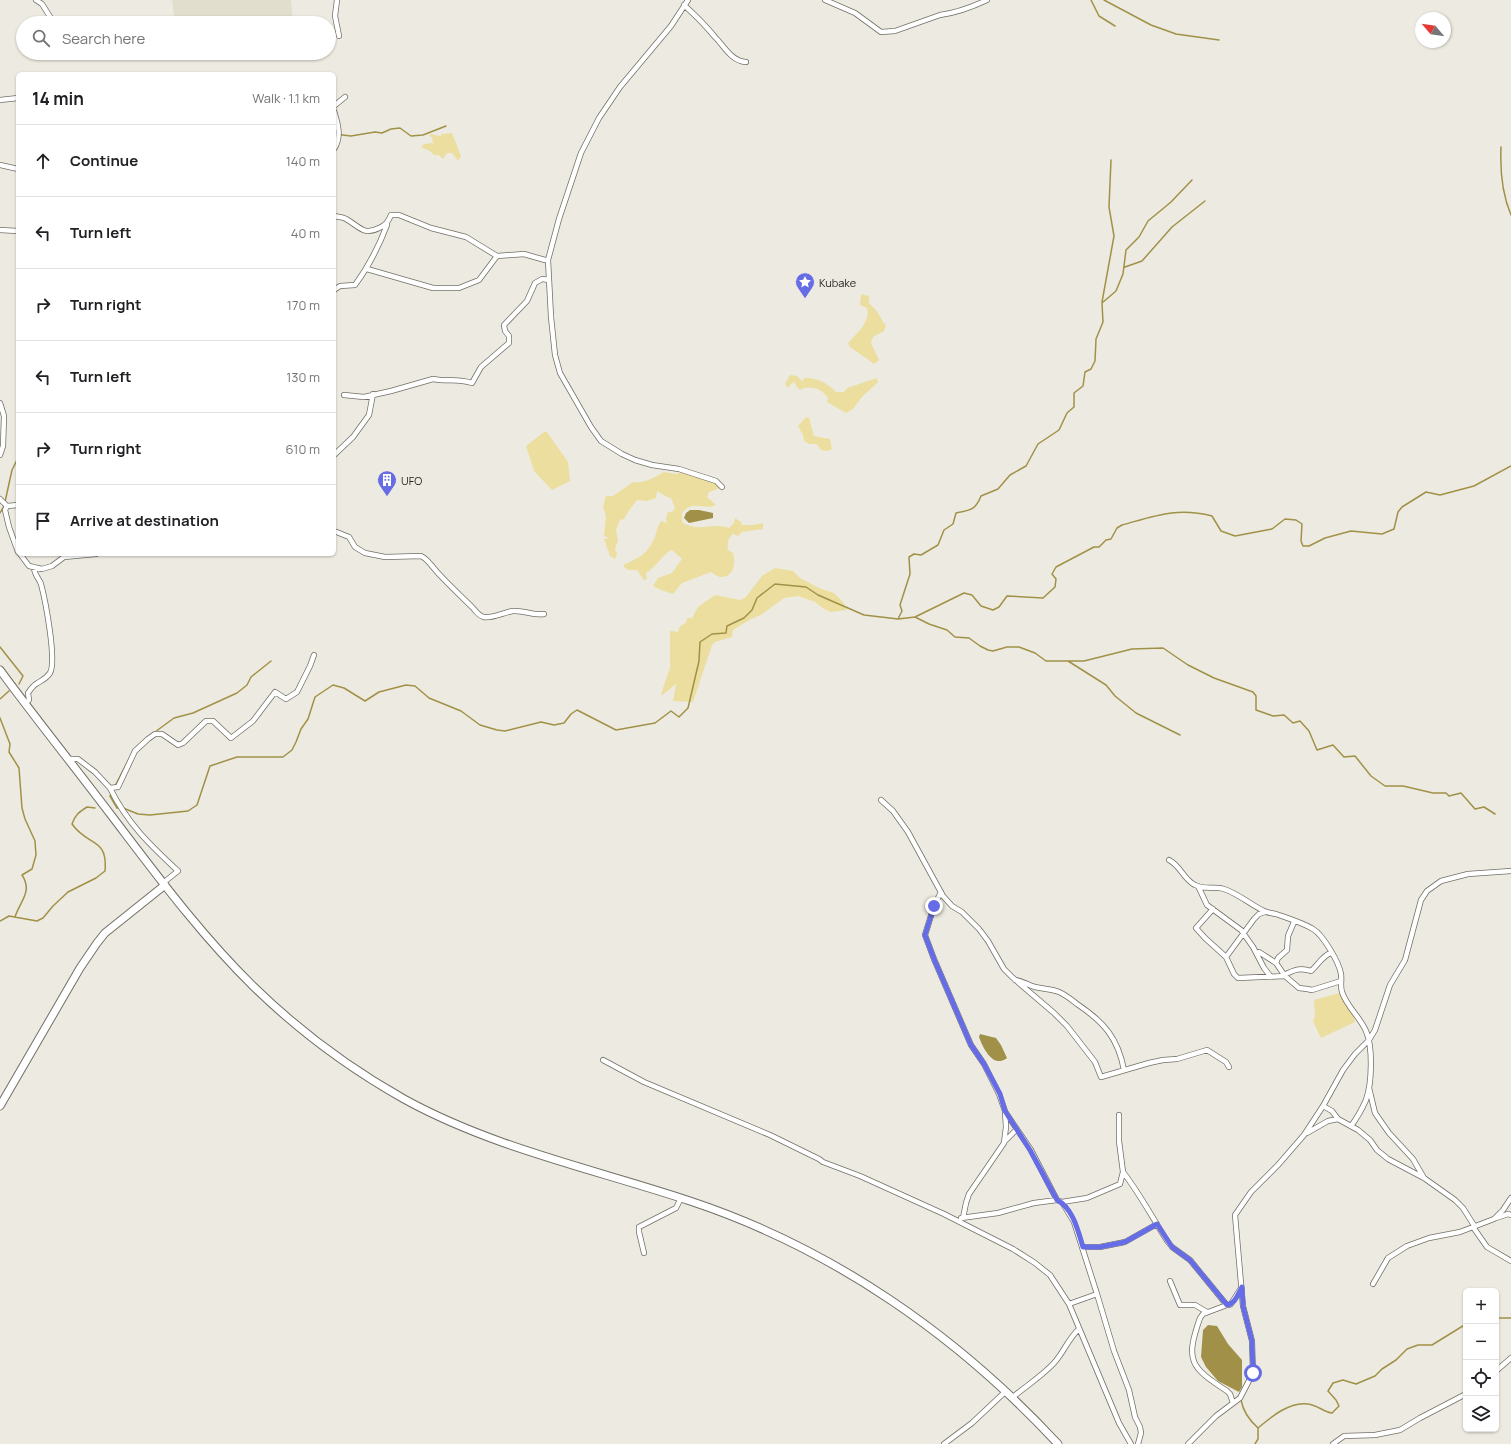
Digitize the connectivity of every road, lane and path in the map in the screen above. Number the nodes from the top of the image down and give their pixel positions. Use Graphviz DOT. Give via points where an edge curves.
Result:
graph roads {
  1 [pos="337,0"];
  2 [pos="688,0"];
  3 [pos="825,0"];
  4 [pos="987,0"];
  5 [pos="38,1"];
  6 [pos="684,5"];
  7 [pos="50,16"];
  8 [pos="335,16"];
  9 [pos="336,21"];
  10 [pos="339,36"];
  11 [pos="746,62"];
  12 [pos="345,97"];
  13 [pos="16,98"];
  14 [pos="0,100"];
  15 [pos="336,104"];
  16 [pos="336,118"];
  17 [pos="336,146"];
  18 [pos="0,165"];
  19 [pos="16,169"];
  20 [pos="336,216"];
  21 [pos="387,225"];
  22 [pos="0,230"];
  23 [pos="16,231"];
  24 [pos="497,256"];
  25 [pos="548,260"];
  26 [pos="367,269"];
  27 [pos="549,280"];
  28 [pos="336,289"];
  29 [pos="373,394"];
  30 [pos="344,395"];
  31 [pos="0,403"];
  32 [pos="336,453"];
  33 [pos="0,454"];
  34 [pos="722,487"];
  35 [pos="0,499"];
  36 [pos="16,505"];
  37 [pos="7,506"];
  38 [pos="336,532"];
  39 [pos="16,545"];
  40 [pos="21,556"];
  41 [pos="75,556"];
  42 [pos="34,568"];
  43 [pos="544,614"];
  44 [pos="314,655"];
  45 [pos="0,670"];
  46 [pos="25,704"];
  47 [pos="68,760"];
  48 [pos="110,788"];
  49 [pos="881,800"];
  50 [pos="1169,860"];
  51 [pos="1511,871"];
  52 [pos="164,884"];
  53 [pos="1198,886"];
  54 [pos="941,892"];
  55 [pos="1213,909"];
  56 [pos="1265,912"];
  57 [pos="1294,922"];
  58 [pos="1243,934"];
  59 [pos="1257,953"];
  60 [pos="1332,953"];
  61 [pos="1226,957"];
  62 [pos="1276,963"];
  63 [pos="1285,976"];
  64 [pos="1271,977"];
  65 [pos="1015,980"];
  66 [pos="1341,981"];
  67 [pos="1369,1040"];
  68 [pos="603,1060"];
  69 [pos="1229,1067"];
  70 [pos="1124,1070"];
  71 [pos="1368,1088"];
  72 [pos="0,1106"];
  73 [pos="1323,1106"];
  74 [pos="1005,1111"];
  75 [pos="1119,1115"];
  76 [pos="1338,1119"];
  77 [pos="1351,1126"];
  78 [pos="1017,1129"];
  79 [pos="1304,1135"];
  80 [pos="1004,1142"];
  81 [pos="1123,1172"];
  82 [pos="1424,1178"];
  83 [pos="681,1198"];
  84 [pos="1511,1198"];
  85 [pos="1057,1200"];
  86 [pos="1062,1202"];
  87 [pos="1511,1215"];
  88 [pos="963,1218"];
  89 [pos="954,1219"];
  90 [pos="1494,1219"];
  91 [pos="1157,1224"];
  92 [pos="1474,1227"];
  93 [pos="1083,1247"];
  94 [pos="644,1253"];
  95 [pos="1511,1261"];
  96 [pos="1170,1281"];
  97 [pos="1373,1284"];
  98 [pos="1242,1287"];
  99 [pos="1097,1294"];
  100 [pos="1069,1304"];
  101 [pos="1227,1305"];
  102 [pos="1207,1312"];
  103 [pos="1080,1329"];
  104 [pos="1511,1358"];
  105 [pos="1499,1368"];
  106 [pos="1006,1391"];
  107 [pos="1463,1396"];
  108 [pos="1013,1397"];
  109 [pos="1233,1404"];
  110 [pos="944,1444"];
  111 [pos="1058,1444"];
  112 [pos="1131,1444"];
  113 [pos="1138,1444"];
  114 [pos="1188,1444"];
  115 [pos="1333,1444"];
  1 -- 8 [label="street"];
  2 -- 6 [label="street"];
  3 -- 4 [label="street" via="855,13 881,32 895,31"];
  5 -- 7 [label="street"];
  6 -- 11 [label="street" via="716,37 727,52"];
  6 -- 25 [label="street" via="620,87 592,128 559,219"];
  9 -- 10 [label="street"];
  12 -- 15 [label="street"];
  13 -- 14 [label="street"];
  16 -- 17 [label="street" via="339,128"];
  18 -- 19 [label="street"];
  20 -- 21 [label="street" via="345,218 365,232"];
  21 -- 24 [label="street" via="392,216 400,215 431,228 466,237"];
  21 -- 26 [label="street"];
  22 -- 23 [label="street"];
  24 -- 25 [label="street" via="524,254"];
  24 -- 26 [label="street" via="479,280 459,288 433,288"];
  25 -- 27 [label="street"];
  26 -- 28 [label="street" via="355,285"];
  27 -- 29 [label="street" via="535,282 527,301 504,325 504,331 509,336 508,343 481,367 472,382 461,379 433,379"];
  27 -- 34 [label="street" via="550,317 560,373 601,441 636,460 678,469 716,481"];
  29 -- 30 [label="street" via="364,397"];
  29 -- 32 [label="street" via="369,414 353,437"];
  31 -- 33 [label="street" via="4,416"];
  35 -- 37 [label="street"];
  36 -- 37 [label="street"];
  37 -- 39 [label="street" via="5,510"];
  38 -- 43 [label="street" via="349,537 355,547 365,553 385,557 425,557 478,615 484,618 515,611"];
  40 -- 42 [label="street"];
  41 -- 42 [label="street" via="64,557 52,566 42,569"];
  42 -- 46 [label="street" via="44,599 53,665 45,680 35,684 28,693 29,700"];
  44 -- 48 [label="street" via="297,692 286,699 275,692 253,721 231,738 212,721 206,721 178,745 173,744 162,734 155,734 135,751 118,787"];
  45 -- 46 [label="main road"];
  46 -- 47 [label="main road"];
  47 -- 48 [label="street" via="78,759"];
  47 -- 52 [label="main road"];
  48 -- 52 [label="street" via="139,834 178,871"];
  49 -- 54 [label="street" via="893,811 908,832"];
  50 -- 53 [label="street" via="1175,863 1187,880"];
  51 -- 67 [label="street" via="1468,874 1441,881 1427,891 1421,900 1405,960 1390,985 1375,1030"];
  52 -- 72 [label="main road" via="105,933 97,943"];
  52 -- 83 [label="main road" via="227,960 261,994 306,1033 372,1080 423,1108 471,1130 530,1152"];
  53 -- 55 [label="street" via="1205,901"];
  53 -- 56 [label="street" via="1226,890"];
  54 -- 65 [label="street" via="952,906 979,929 1004,969"];
  54 -- 74 [label="street" via="925,935 971,1045 1000,1094"];
  55 -- 58 [label="street"];
  55 -- 61 [label="street" via="1196,928"];
  56 -- 57 [label="street"];
  56 -- 58 [label="street" via="1259,914"];
  57 -- 60 [label="street" via="1313,929"];
  57 -- 62 [label="street" via="1288,936 1287,950"];
  58 -- 59 [label="street"];
  58 -- 61 [label="street"];
  59 -- 62 [label="street"];
  59 -- 64 [label="street"];
  60 -- 63 [label="street" via="1323,958 1311,971 1302,968 1293,970"];
  60 -- 66 [label="street" via="1339,968"];
  61 -- 64 [label="street" via="1238,978"];
  62 -- 63 [label="street"];
  63 -- 64 [label="street"];
  63 -- 66 [label="street" via="1298,988 1312,990"];
  65 -- 70 [label="street" via="1060,993 1096,1018 1115,1042"];
  65 -- 70 [label="street" via="1067,1026 1095,1062 1101,1078"];
  66 -- 67 [label="street" via="1341,990 1346,1002 1362,1024"];
  67 -- 71 [label="street"];
  67 -- 73 [label="street" via="1343,1070"];
  68 -- 89 [label="street" via="644,1082 770,1135 823,1162"];
  69 -- 70 [label="street" via="1226,1062 1207,1050 1177,1060 1163,1060"];
  71 -- 77 [label="street" via="1363,1106"];
  71 -- 82 [label="street" via="1375,1113 1389,1133 1407,1151"];
  73 -- 76 [label="street" via="1332,1111"];
  73 -- 79 [label="street"];
  74 -- 78 [label="street"];
  74 -- 80 [label="street"];
  75 -- 81 [label="street"];
  76 -- 77 [label="street"];
  76 -- 79 [label="street" via="1328,1121"];
  77 -- 82 [label="street" via="1370,1140 1388,1159"];
  78 -- 80 [label="street"];
  78 -- 85 [label="street"];
  79 -- 98 [label="street" via="1251,1192 1235,1215"];
  80 -- 88 [label="street" via="969,1194"];
  81 -- 86 [label="street" via="1122,1181 1117,1186 1087,1198"];
  81 -- 91 [label="street"];
  82 -- 92 [label="street" via="1455,1200"];
  83 -- 94 [label="street" via="676,1208 639,1227"];
  83 -- 106 [label="main road" via="729,1215 789,1242 873,1288 948,1341"];
  84 -- 90 [label="street"];
  85 -- 86 [label="street"];
  85 -- 88 [label="street"];
  86 -- 93 [label="street" via="1074,1222"];
  87 -- 90 [label="street"];
  88 -- 89 [label="street"];
  89 -- 100 [label="street" via="1035,1263 1050,1275"];
  90 -- 92 [label="street"];
  91 -- 93 [label="street" via="1125,1242 1100,1247"];
  91 -- 101 [label="street" via="1172,1247 1190,1260"];
  92 -- 95 [label="street" via="1487,1247"];
  92 -- 97 [label="street" via="1407,1246 1388,1258"];
  93 -- 99 [label="street"];
  96 -- 102 [label="street" via="1180,1305 1194,1305"];
  98 -- 101 [label="street" via="1231,1304"];
  98 -- 109 [label="street" via="1243,1306 1252,1341 1253,1373 1240,1398"];
  99 -- 100 [label="street"];
  99 -- 113 [label="street" via="1140,1427"];
  100 -- 103 [label="street"];
  101 -- 102 [label="street"];
  102 -- 109 [label="street" via="1198,1323 1192,1347 1194,1364 1227,1391"];
  103 -- 108 [label="street" via="1070,1338 1053,1365"];
  103 -- 112 [label="street" via="1119,1423"];
  104 -- 105 [label="street"];
  106 -- 108 [label="main road"];
  106 -- 110 [label="street" via="972,1423"];
  107 -- 115 [label="street" via="1400,1430 1375,1435 1344,1436"];
  108 -- 111 [label="main road"];
  109 -- 114 [label="street" via="1216,1416"];
}
